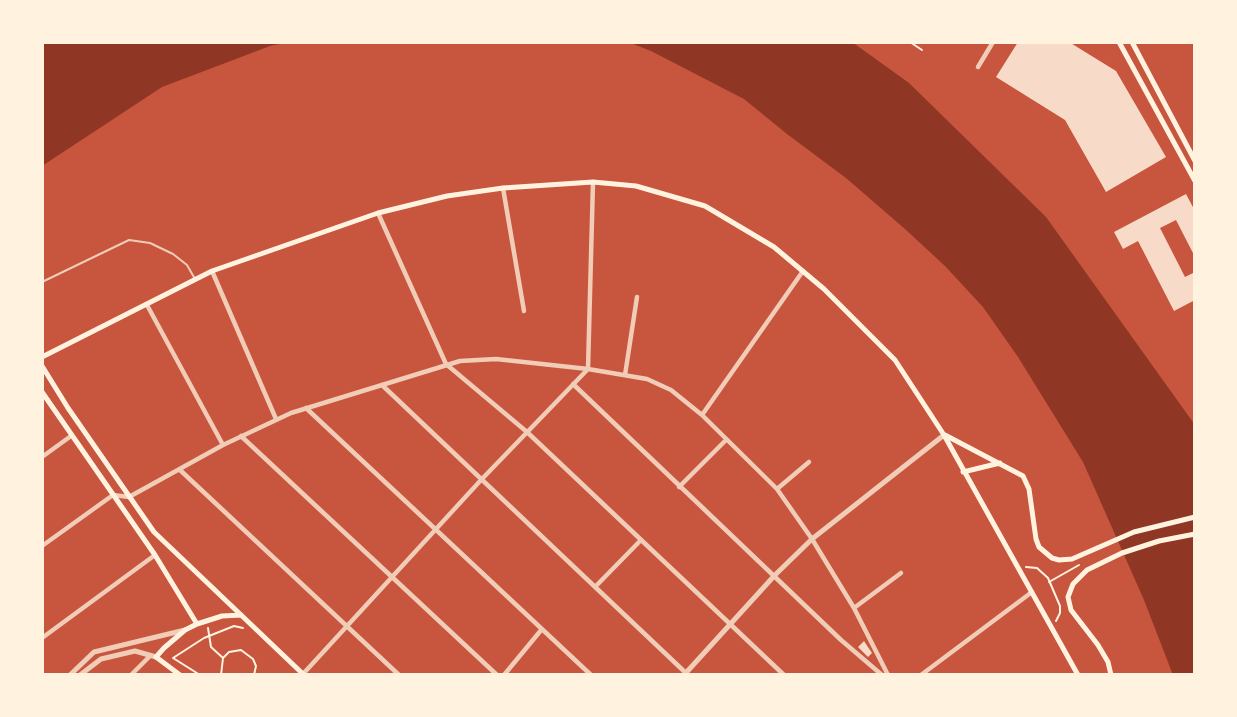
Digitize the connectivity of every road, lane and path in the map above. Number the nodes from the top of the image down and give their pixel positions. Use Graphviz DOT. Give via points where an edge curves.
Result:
graph roads {
  1 [pos="911,42"];
  2 [pos="993,42"];
  3 [pos="1119,42"];
  4 [pos="1132,42"];
  5 [pos="922,50"];
  6 [pos="978,67"];
  7 [pos="1195,160"];
  8 [pos="1195,181"];
  9 [pos="593,182"];
  10 [pos="503,188"];
  11 [pos="378,213"];
  12 [pos="212,271"];
  13 [pos="803,271"];
  14 [pos="196,280"];
  15 [pos="42,282"];
  16 [pos="637,297"];
  17 [pos="147,304"];
  18 [pos="524,311"];
  19 [pos="42,357"];
  20 [pos="446,364"];
  21 [pos="42,366"];
  22 [pos="588,369"];
  23 [pos="625,375"];
  24 [pos="573,384"];
  25 [pos="382,385"];
  26 [pos="42,392"];
  27 [pos="306,408"];
  28 [pos="702,415"];
  29 [pos="276,419"];
  30 [pos="527,432"];
  31 [pos="944,435"];
  32 [pos="71,436"];
  33 [pos="241,436"];
  34 [pos="726,440"];
  35 [pos="223,445"];
  36 [pos="42,457"];
  37 [pos="809,462"];
  38 [pos="1000,463"];
  39 [pos="180,470"];
  40 [pos="964,472"];
  41 [pos="481,480"];
  42 [pos="679,486"];
  43 [pos="777,489"];
  44 [pos="113,495"];
  45 [pos="129,497"];
  46 [pos="1195,517"];
  47 [pos="437,528"];
  48 [pos="1195,534"];
  49 [pos="812,539"];
  50 [pos="640,541"];
  51 [pos="42,546"];
  52 [pos="155,555"];
  53 [pos="1083,563"];
  54 [pos="1018,568"];
  55 [pos="901,573"];
  56 [pos="775,575"];
  57 [pos="391,576"];
  58 [pos="1049,582"];
  59 [pos="595,587"];
  60 [pos="1032,592"];
  61 [pos="854,608"];
  62 [pos="241,615"];
  63 [pos="209,620"];
  64 [pos="197,624"];
  65 [pos="731,625"];
  66 [pos="347,626"];
  67 [pos="1053,628"];
  68 [pos="542,629"];
  69 [pos="184,630"];
  70 [pos="246,631"];
  71 [pos="208,637"];
  72 [pos="42,638"];
  73 [pos="153,656"];
  74 [pos="223,659"];
  75 [pos="686,674"];
  76 [pos="70,675"];
  77 [pos="80,675"];
  78 [pos="131,675"];
  79 [pos="180,675"];
  80 [pos="200,675"];
  81 [pos="221,675"];
  82 [pos="254,675"];
  83 [pos="303,675"];
  84 [pos="399,675"];
  85 [pos="497,675"];
  86 [pos="504,675"];
  87 [pos="591,675"];
  88 [pos="783,675"];
  89 [pos="882,675"];
  90 [pos="888,675"];
  91 [pos="920,675"];
  92 [pos="1078,675"];
  93 [pos="1111,675"];
  1 -- 5 [label="path"];
  2 -- 6 [label="street"];
  3 -- 8 [label="main road"];
  4 -- 7 [label="main road"];
  9 -- 10 [label="main road"];
  9 -- 13 [label="main road" via="636,186 705,206 774,247"];
  9 -- 22 [label="street"];
  10 -- 11 [label="main road"];
  10 -- 18 [label="street"];
  11 -- 12 [label="main road"];
  11 -- 20 [label="street"];
  12 -- 14 [label="main road"];
  12 -- 29 [label="street"];
  13 -- 28 [label="street"];
  13 -- 31 [label="main road" via="895,360"];
  14 -- 15 [label="lane" via="173,254 150,243 129,240"];
  14 -- 17 [label="main road"];
  16 -- 23 [label="street"];
  17 -- 19 [label="main road"];
  17 -- 35 [label="street"];
  20 -- 22 [label="street" via="496,359"];
  20 -- 25 [label="street"];
  20 -- 30 [label="street"];
  21 -- 45 [label="main road"];
  22 -- 23 [label="street"];
  22 -- 24 [label="street"];
  23 -- 28 [label="street" via="671,390"];
  24 -- 30 [label="street"];
  24 -- 42 [label="street"];
  25 -- 27 [label="street"];
  25 -- 41 [label="street"];
  26 -- 32 [label="main road"];
  27 -- 29 [label="street"];
  27 -- 47 [label="street"];
  28 -- 34 [label="street"];
  29 -- 33 [label="street"];
  30 -- 41 [label="street"];
  30 -- 50 [label="street"];
  31 -- 38 [label="main road"];
  31 -- 40 [label="main road"];
  31 -- 49 [label="street"];
  32 -- 36 [label="street"];
  32 -- 44 [label="main road"];
  33 -- 35 [label="street"];
  33 -- 57 [label="street"];
  34 -- 42 [label="street"];
  34 -- 43 [label="street"];
  35 -- 39 [label="street"];
  37 -- 43 [label="street"];
  38 -- 40 [label="main road"];
  38 -- 46 [label="main road" via="1023,476 1036,539 1044,553 1059,560 1134,532"];
  39 -- 45 [label="street"];
  39 -- 66 [label="street"];
  40 -- 54 [label="main road"];
  41 -- 47 [label="street"];
  41 -- 59 [label="street"];
  42 -- 56 [label="street"];
  43 -- 49 [label="street"];
  44 -- 45 [label="street"];
  44 -- 51 [label="street"];
  44 -- 52 [label="main road"];
  45 -- 62 [label="main road" via="160,538"];
  47 -- 57 [label="street"];
  47 -- 68 [label="street"];
  48 -- 93 [label="main road" via="1141,547 1087,570 1073,584 1069,604 1108,662"];
  49 -- 56 [label="street"];
  49 -- 61 [label="street"];
  50 -- 59 [label="street"];
  50 -- 65 [label="street"];
  52 -- 64 [label="main road"];
  52 -- 72 [label="street"];
  53 -- 58 [label="path"];
  54 -- 58 [label="path" via="1037,568"];
  54 -- 60 [label="main road"];
  55 -- 61 [label="street"];
  56 -- 65 [label="street"];
  56 -- 89 [label="street"];
  57 -- 66 [label="street"];
  57 -- 85 [label="street"];
  58 -- 67 [label="path" via="1060,606"];
  59 -- 75 [label="street"];
  60 -- 67 [label="main road"];
  60 -- 91 [label="street"];
  61 -- 90 [label="street"];
  62 -- 63 [label="main road"];
  62 -- 83 [label="main road"];
  63 -- 64 [label="main road"];
  63 -- 71 [label="path"];
  64 -- 69 [label="main road"];
  65 -- 75 [label="street"];
  65 -- 88 [label="street"];
  66 -- 83 [label="street"];
  66 -- 84 [label="street"];
  67 -- 92 [label="main road"];
  68 -- 86 [label="street"];
  68 -- 87 [label="street"];
  69 -- 73 [label="main road"];
  69 -- 76 [label="street" via="94,652"];
  70 -- 71 [label="path" via="234,626"];
  71 -- 74 [label="path" via="211,648"];
  71 -- 80 [label="path" via="173,658"];
  73 -- 77 [label="street" via="135,651 101,659"];
  73 -- 78 [label="street"];
  73 -- 79 [label="main road"];
  74 -- 81 [label="path"];
  74 -- 82 [label="path" via="232,650 245,652 256,666"];
}
